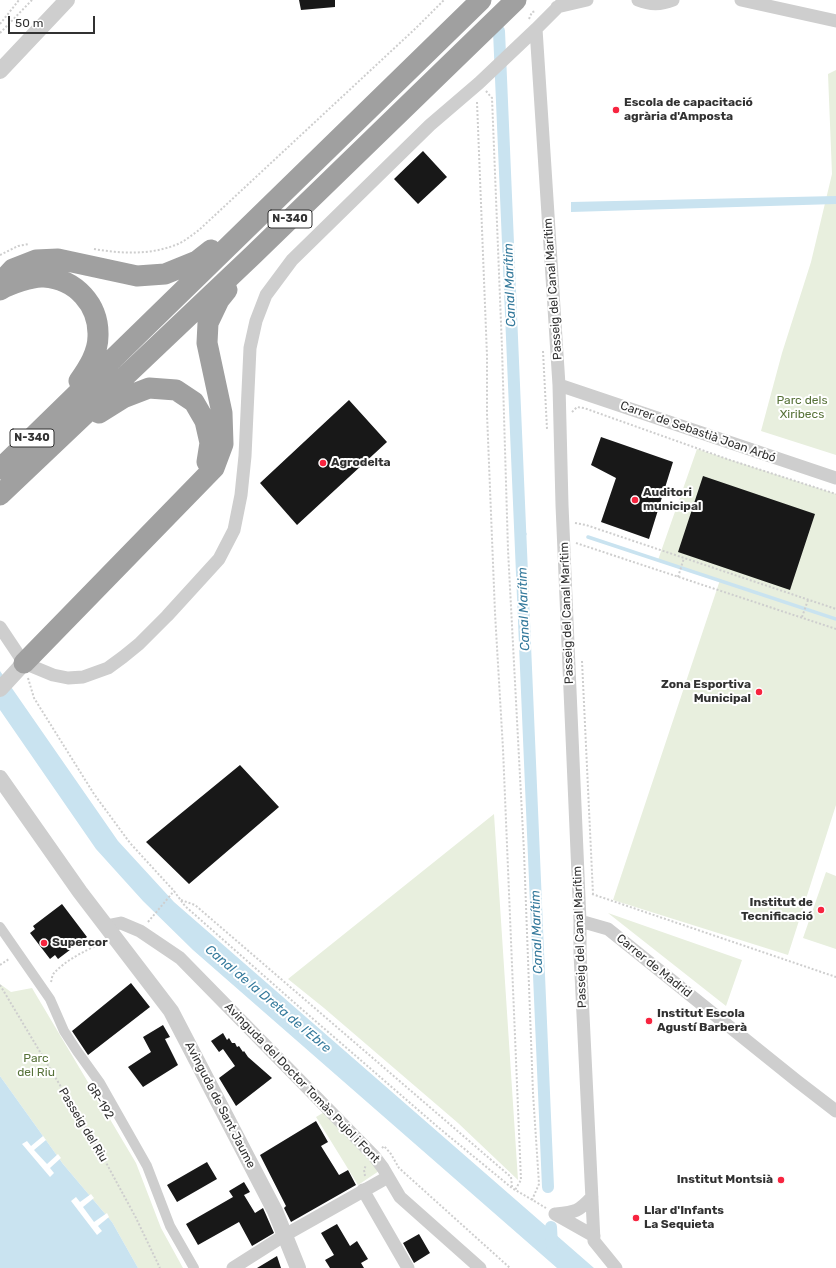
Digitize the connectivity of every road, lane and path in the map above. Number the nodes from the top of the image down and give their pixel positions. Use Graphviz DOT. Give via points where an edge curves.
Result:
graph roads {
  1 [pos="19,0"];
  2 [pos="32,0"];
  3 [pos="66,0"];
  4 [pos="444,0"];
  5 [pos="481,0"];
  6 [pos="516,0"];
  7 [pos="588,0"];
  8 [pos="638,0"];
  9 [pos="673,0"];
  10 [pos="741,0"];
  11 [pos="561,4"];
  12 [pos="836,21"];
  13 [pos="0,24"];
  14 [pos="536,29"];
  15 [pos="0,33"];
  16 [pos="0,71"];
  17 [pos="479,82"];
  18 [pos="276,199"];
  19 [pos="30,244"];
  20 [pos="90,248"];
  21 [pos="0,255"];
  22 [pos="252,256"];
  23 [pos="0,283"];
  24 [pos="0,290"];
  25 [pos="559,385"];
  26 [pos="64,406"];
  27 [pos="570,415"];
  28 [pos="62,435"];
  29 [pos="0,469"];
  30 [pos="836,478"];
  31 [pos="192,490"];
  32 [pos="836,494"];
  33 [pos="0,495"];
  34 [pos="575,527"];
  35 [pos="576,538"];
  36 [pos="684,558"];
  37 [pos="678,577"];
  38 [pos="808,600"];
  39 [pos="836,609"];
  40 [pos="802,618"];
  41 [pos="0,627"];
  42 [pos="836,629"];
  43 [pos="582,658"];
  44 [pos="18,669"];
  45 [pos="0,689"];
  46 [pos="0,778"];
  47 [pos="174,891"];
  48 [pos="593,894"];
  49 [pos="579,895"];
  50 [pos="180,899"];
  51 [pos="154,915"];
  52 [pos="580,921"];
  53 [pos="106,926"];
  54 [pos="0,927"];
  55 [pos="98,945"];
  56 [pos="7,953"];
  57 [pos="11,958"];
  58 [pos="836,977"];
  59 [pos="0,985"];
  60 [pos="42,988"];
  61 [pos="836,1111"];
  62 [pos="374,1156"];
  63 [pos="388,1177"];
  64 [pos="512,1188"];
  65 [pos="363,1190"];
  66 [pos="515,1190"];
  67 [pos="592,1197"];
  68 [pos="532,1200"];
  69 [pos="555,1214"];
  70 [pos="285,1235"];
  71 [pos="594,1239"];
  72 [pos="160,1268"];
  73 [pos="194,1268"];
  74 [pos="233,1268"];
  75 [pos="298,1268"];
  76 [pos="408,1268"];
  77 [pos="480,1268"];
  78 [pos="510,1268"];
  79 [pos="616,1268"];
  1 -- 13 [label="path"];
  2 -- 15 [label="path"];
  3 -- 16 [label="street"];
  4 -- 20 [label="path" via="199,230 179,244 155,251 128,253"];
  5 -- 18 [label="highway, N-340"];
  6 -- 22 [label="highway, N-340"];
  7 -- 11 [label="street"];
  8 -- 9 [label="street" via="659,4"];
  10 -- 12 [label="street"];
  11 -- 14 [label="street"];
  14 -- 17 [label="street"];
  14 -- 25 [label="street, Passeig del Canal Marítim"];
  17 -- 44 [label="street" via="430,125 292,260 266,295 256,321 250,348 241,495 234,530 219,559 139,644 108,668 83,677 68,678"];
  17 -- 66 [label="path" via="477,101 488,430 521,1180"];
  17 -- 68 [label="path" via="492,98 508,550 539,1184"];
  18 -- 23 [label="highway" via="197,261 165,274 138,276 58,259 36,260 13,269"];
  18 -- 26 [label="highway, N-340"];
  19 -- 21 [label="path" via="18,246"];
  22 -- 28 [label="highway, N-340"];
  22 -- 31 [label="highway" via="219,300 208,323 207,343 222,414 223,444 214,468"];
  24 -- 26 [label="highway" via="10,284 43,277 68,283 82,294 96,314 99,337 92,360"];
  25 -- 30 [label="street, Carrer de Sebastià Joan Arbó"];
  25 -- 49 [label="street, Passeig del Canal Marítim"];
  26 -- 29 [label="highway, N-340"];
  27 -- 32 [label="path" via="577,407 584,408 730,460"];
  28 -- 31 [label="highway" via="130,395 148,388 176,390 194,402 205,421 210,443 207,464"];
  28 -- 33 [label="highway, N-340"];
  31 -- 44 [label="highway"];
  34 -- 36 [label="path" via="575,523 586,525"];
  35 -- 37 [label="path" via="576,543"];
  36 -- 37 [label="path"];
  36 -- 38 [label="path"];
  37 -- 40 [label="path"];
  38 -- 39 [label="path"];
  38 -- 40 [label="path"];
  40 -- 42 [label="path"];
  41 -- 44 [label="street"];
  43 -- 48 [label="path"];
  44 -- 45 [label="street"];
  44 -- 47 [label="path" via="94,794 130,843"];
  46 -- 53 [label="street, Avinguda de Sant Jaume"];
  47 -- 50 [label="path"];
  47 -- 51 [label="path"];
  48 -- 49 [label="path"];
  48 -- 58 [label="path"];
  49 -- 52 [label="street, Passeig del Canal Marítim"];
  50 -- 64 [label="path" via="297,1005"];
  50 -- 64 [label="path" via="195,905 511,1177"];
  52 -- 61 [label="street, Carrer de Madrid" via="608,929"];
  52 -- 67 [label="street, Passeig del Canal Marítim"];
  53 -- 62 [label="street, Avinguda del Doctor Tomàs Pujol i Font" via="121,923 140,931 180,958"];
  53 -- 70 [label="street, Avinguda de Sant Jaume" via="171,1011"];
  54 -- 60 [label="street"];
  55 -- 60 [label="path" via="82,952 62,967 53,974 51,982"];
  56 -- 57 [label="path"];
  59 -- 72 [label="path, Passeig del Riu" via="103,1157"];
  60 -- 73 [label="street" via="50,999 64,1031 100,1084 148,1166 170,1226"];
  62 -- 63 [label="street, Avinguda del Doctor Tomàs Pujol i Font"];
  62 -- 65 [label="path" via="365,1168"];
  62 -- 78 [label="path" via="384,1146 399,1168"];
  63 -- 65 [label="street"];
  63 -- 77 [label="street, Avinguda del Doctor Tomàs Pujol i Font" via="400,1197 409,1206"];
  64 -- 66 [label="path"];
  65 -- 70 [label="street"];
  65 -- 76 [label="street"];
  66 -- 68 [label="path"];
  67 -- 69 [label="street" via="575,1212"];
  67 -- 71 [label="street, Passeig del Canal Marítim"];
  68 -- 69 [label="path"];
  69 -- 71 [label="street"];
  70 -- 74 [label="street"];
  70 -- 75 [label="street, Avinguda de Sant Jaume"];
  71 -- 79 [label="street"];
}
